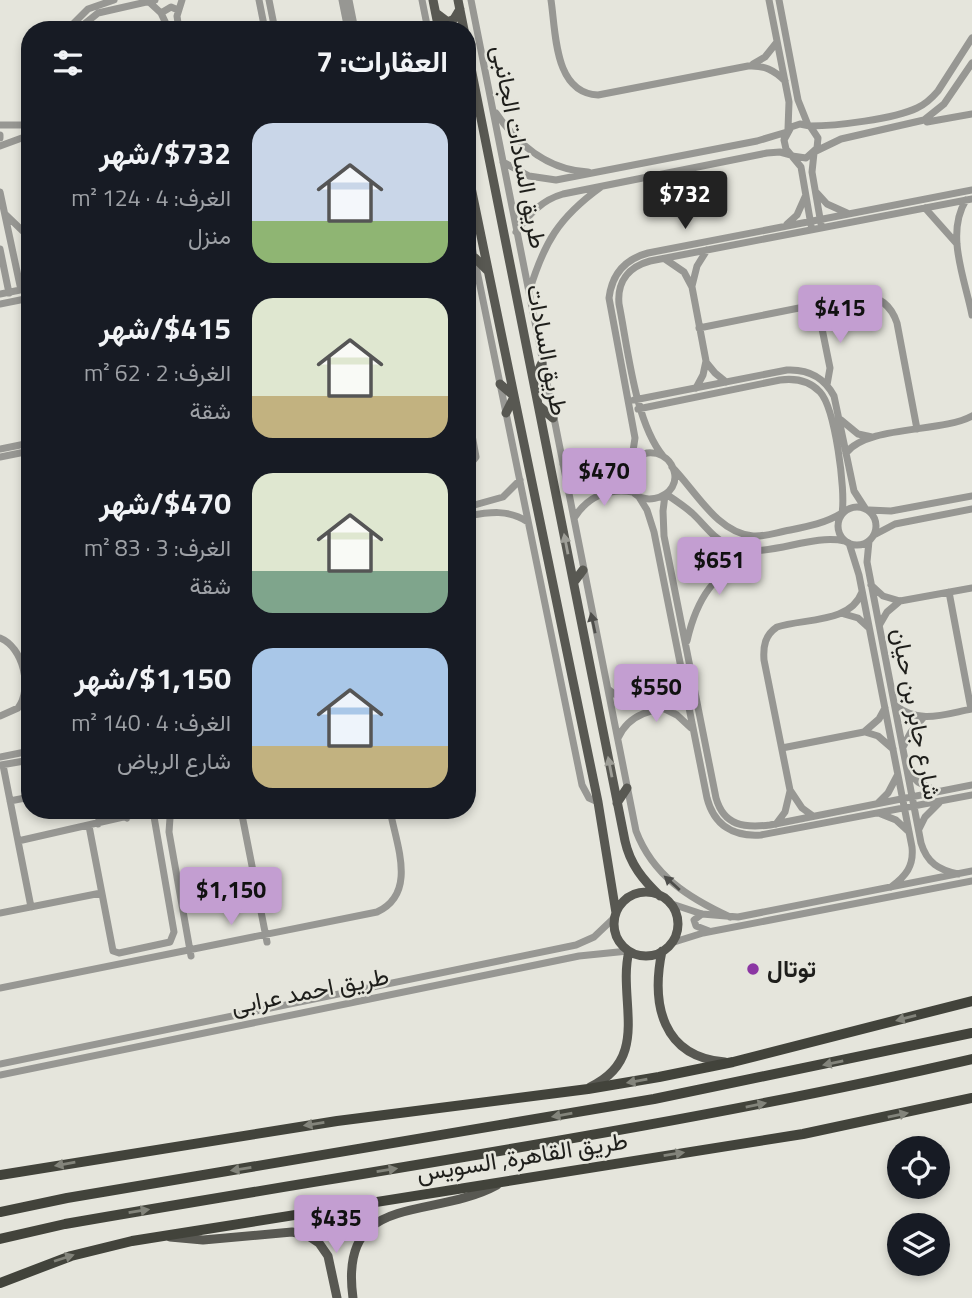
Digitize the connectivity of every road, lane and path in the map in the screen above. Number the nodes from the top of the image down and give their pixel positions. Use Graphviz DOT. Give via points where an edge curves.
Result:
graph roads {
  1 [pos="114,0"];
  2 [pos="182,0"];
  3 [pos="259,0"];
  4 [pos="269,0"];
  5 [pos="422,0"];
  6 [pos="433,0"];
  7 [pos="471,0"];
  8 [pos="551,0"];
  9 [pos="769,0"];
  10 [pos="779,0"];
  11 [pos="151,1"];
  12 [pos="346,1"];
  13 [pos="459,4"];
  14 [pos="178,10"];
  15 [pos="161,13"];
  16 [pos="436,13"];
  17 [pos="76,21"];
  18 [pos="88,21"];
  19 [pos="165,21"];
  20 [pos="179,21"];
  21 [pos="263,21"];
  22 [pos="273,21"];
  23 [pos="347,21"];
  24 [pos="352,21"];
  25 [pos="426,21"];
  26 [pos="437,21"];
  27 [pos="447,21"];
  28 [pos="450,21"];
  29 [pos="475,21"];
  30 [pos="476,28"];
  31 [pos="972,38"];
  32 [pos="777,41"];
  33 [pos="972,63"];
  34 [pos="748,66"];
  35 [pos="785,80"];
  36 [pos="476,91"];
  37 [pos="494,109"];
  38 [pos="972,114"];
  39 [pos="916,124"];
  40 [pos="0,125"];
  41 [pos="21,125"];
  42 [pos="809,126"];
  43 [pos="787,131"];
  44 [pos="21,138"];
  45 [pos="0,146"];
  46 [pos="814,153"];
  47 [pos="792,156"];
  48 [pos="503,162"];
  49 [pos="600,172"];
  50 [pos="603,186"];
  51 [pos="972,190"];
  52 [pos="815,191"];
  53 [pos="0,192"];
  54 [pos="806,192"];
  55 [pos="969,199"];
  56 [pos="925,208"];
  57 [pos="476,212"];
  58 [pos="5,213"];
  59 [pos="851,213"];
  60 [pos="810,221"];
  61 [pos="821,224"];
  62 [pos="785,226"];
  63 [pos="21,229"];
  64 [pos="812,230"];
  65 [pos="516,232"];
  66 [pos="957,245"];
  67 [pos="0,249"];
  68 [pos="707,250"];
  69 [pos="649,257"];
  70 [pos="665,258"];
  71 [pos="476,260"];
  72 [pos="476,268"];
  73 [pos="488,271"];
  74 [pos="692,287"];
  75 [pos="21,290"];
  76 [pos="9,293"];
  77 [pos="529,293"];
  78 [pos="0,295"];
  79 [pos="21,300"];
  80 [pos="0,304"];
  81 [pos="817,304"];
  82 [pos="972,315"];
  83 [pos="699,328"];
  84 [pos="706,361"];
  85 [pos="542,363"];
  86 [pos="810,373"];
  87 [pos="534,382"];
  88 [pos="726,382"];
  89 [pos="806,382"];
  90 [pos="500,384"];
  91 [pos="827,385"];
  92 [pos="696,388"];
  93 [pos="514,397"];
  94 [pos="639,399"];
  95 [pos="629,401"];
  96 [pos="538,405"];
  97 [pos="641,409"];
  98 [pos="631,411"];
  99 [pos="506,413"];
  100 [pos="972,416"];
  101 [pos="553,418"];
  102 [pos="840,419"];
  103 [pos="916,429"];
  104 [pos="873,438"];
  105 [pos="21,445"];
  106 [pos="0,449"];
  107 [pos="21,453"];
  108 [pos="846,453"];
  109 [pos="663,456"];
  110 [pos="0,457"];
  111 [pos="562,462"];
  112 [pos="672,466"];
  113 [pos="629,467"];
  114 [pos="520,480"];
  115 [pos="636,494"];
  116 [pos="666,495"];
  117 [pos="972,496"];
  118 [pos="476,504"];
  119 [pos="866,509"];
  120 [pos="972,509"];
  121 [pos="842,513"];
  122 [pos="476,515"];
  123 [pos="574,519"];
  124 [pos="528,522"];
  125 [pos="871,538"];
  126 [pos="847,542"];
  127 [pos="756,551"];
  128 [pos="583,570"];
  129 [pos="574,582"];
  130 [pos="871,584"];
  131 [pos="972,588"];
  132 [pos="862,592"];
  133 [pos="949,592"];
  134 [pos="900,601"];
  135 [pos="844,613"];
  136 [pos="879,626"];
  137 [pos="870,628"];
  138 [pos="0,638"];
  139 [pos="686,646"];
  140 [pos="680,667"];
  141 [pos="21,670"];
  142 [pos="608,689"];
  143 [pos="686,696"];
  144 [pos="21,701"];
  145 [pos="663,704"];
  146 [pos="688,705"];
  147 [pos="894,705"];
  148 [pos="885,707"];
  149 [pos="971,709"];
  150 [pos="0,716"];
  151 [pos="923,718"];
  152 [pos="693,730"];
  153 [pos="864,732"];
  154 [pos="618,739"];
  155 [pos="903,747"];
  156 [pos="782,748"];
  157 [pos="893,750"];
  158 [pos="21,754"];
  159 [pos="21,761"];
  160 [pos="1,762"];
  161 [pos="907,770"];
  162 [pos="898,771"];
  163 [pos="713,782"];
  164 [pos="704,784"];
  165 [pos="972,785"];
  166 [pos="627,788"];
  167 [pos="790,790"];
  168 [pos="940,792"];
  169 [pos="972,795"];
  170 [pos="912,797"];
  171 [pos="21,799"];
  172 [pos="903,799"];
  173 [pos="10,801"];
  174 [pos="941,801"];
  175 [pos="598,802"];
  176 [pos="617,803"];
  177 [pos="877,804"];
  178 [pos="914,806"];
  179 [pos="905,808"];
  180 [pos="877,813"];
  181 [pos="814,817"];
  182 [pos="99,819"];
  183 [pos="122,819"];
  184 [pos="155,819"];
  185 [pos="170,819"];
  186 [pos="243,819"];
  187 [pos="392,819"];
  188 [pos="98,824"];
  189 [pos="776,824"];
  190 [pos="89,826"];
  191 [pos="918,830"];
  192 [pos="909,832"];
  193 [pos="18,841"];
  194 [pos="972,871"];
  195 [pos="958,874"];
  196 [pos="972,881"];
  197 [pos="891,887"];
  198 [pos="101,893"];
  199 [pos="660,896"];
  200 [pos="669,903"];
  201 [pos="32,907"];
  202 [pos="780,910"];
  203 [pos="0,913"];
  204 [pos="702,914"];
  205 [pos="616,915"];
  206 [pos="730,917"];
  207 [pos="783,919"];
  208 [pos="714,931"];
  209 [pos="266,938"];
  210 [pos="671,943"];
  211 [pos="629,951"];
  212 [pos="662,951"];
  213 [pos="191,953"];
  214 [pos="538,954"];
  215 [pos="540,964"];
  216 [pos="0,988"];
  217 [pos="972,1001"];
  218 [pos="235,1015"];
  219 [pos="237,1025"];
  220 [pos="972,1033"];
  221 [pos="972,1059"];
  222 [pos="3,1062"];
  223 [pos="733,1062"];
  224 [pos="0,1075"];
  225 [pos="588,1088"];
  226 [pos="972,1097"];
  227 [pos="0,1175"];
  228 [pos="502,1181"];
  229 [pos="0,1212"];
  230 [pos="164,1235"];
  231 [pos="0,1239"];
  232 [pos="351,1279"];
  233 [pos="0,1283"];
  234 [pos="335,1285"];
  235 [pos="337,1298"];
  236 [pos="353,1298"];
  1 -- 17 [label="street" via="88,9"];
  2 -- 14 [label="street"];
  3 -- 21 [label="street"];
  4 -- 22 [label="street"];
  5 -- 25 [label="street"];
  6 -- 16 [label="main road"];
  7 -- 29 [label="street, طريق السادات الجانبى"];
  8 -- 34 [label="street" via="563,70 570,83 583,92 598,95"];
  9 -- 32 [label="street"];
  10 -- 42 [label="street" via="799,106"];
  11 -- 15 [label="street"];
  11 -- 18 [label="street" via="98,13"];
  12 -- 23 [label="street"];
  12 -- 24 [label="street"];
  13 -- 28 [label="main road"];
  14 -- 15 [label="street" via="171,7"];
  14 -- 20 [label="street"];
  15 -- 19 [label="street"];
  16 -- 26 [label="main road"];
  16 -- 27 [label="main road"];
  30 -- 37 [label="street, طريق السادات الجانبى"];
  31 -- 42 [label="street" via="938,91 916,109 841,125"];
  32 -- 34 [label="street" via="765,57"];
  32 -- 35 [label="street"];
  33 -- 39 [label="street" via="938,110"];
  34 -- 35 [label="street" via="765,67"];
  35 -- 43 [label="street" via="790,109"];
  36 -- 87 [label="main road, طريق السادات"];
  37 -- 48 [label="street, طريق السادات الجانبى"];
  37 -- 49 [label="street" via="530,151 563,167"];
  38 -- 39 [label="street"];
  39 -- 46 [label="street" via="841,139"];
  40 -- 41 [label="street"];
  42 -- 43 [label="street" via="795,125"];
  42 -- 46 [label="street" via="818,138"];
  43 -- 47 [label="street" via="784,144"];
  43 -- 49 [label="street"];
  44 -- 45 [label="street"];
  46 -- 47 [label="street"];
  46 -- 52 [label="street"];
  47 -- 50 [label="street" via="774,152"];
  47 -- 54 [label="street" via="801,167"];
  48 -- 49 [label="street" via="542,180"];
  48 -- 65 [label="street, طريق السادات الجانبى"];
  50 -- 65 [label="street" via="554,197 533,211"];
  50 -- 77 [label="street" via="569,213 552,234"];
  51 -- 59 [label="street"];
  52 -- 59 [label="street" via="834,209"];
  52 -- 61 [label="street"];
  53 -- 58 [label="street"];
  54 -- 60 [label="street"];
  54 -- 62 [label="street" via="797,215"];
  55 -- 56 [label="street"];
  55 -- 66 [label="street" via="957,223"];
  56 -- 61 [label="street"];
  56 -- 66 [label="street"];
  57 -- 73 [label="main road, طريق السادات"];
  58 -- 63 [label="street"];
  58 -- 75 [label="street"];
  59 -- 61 [label="street"];
  60 -- 61 [label="street"];
  60 -- 62 [label="street"];
  60 -- 64 [label="street"];
  61 -- 64 [label="street"];
  62 -- 69 [label="street"];
  64 -- 68 [label="street"];
  65 -- 77 [label="street, طريق السادات الجانبى"];
  66 -- 82 [label="street"];
  67 -- 76 [label="street"];
  68 -- 70 [label="street"];
  68 -- 74 [label="street"];
  69 -- 70 [label="street"];
  69 -- 94 [label="street" via="622,280 618,296"];
  69 -- 95 [label="street" via="638,256 623,266 613,280 609,298"];
  70 -- 74 [label="street" via="679,266"];
  71 -- 73 [label="main road"];
  72 -- 90 [label="street"];
  73 -- 93 [label="main road, طريق السادات"];
  74 -- 83 [label="street"];
  75 -- 76 [label="street"];
  76 -- 78 [label="street"];
  77 -- 85 [label="street, طريق السادات الجانبى"];
  79 -- 80 [label="street"];
  81 -- 83 [label="street"];
  81 -- 91 [label="street" via="830,368"];
  81 -- 103 [label="street" via="862,295 889,307 898,328"];
  83 -- 84 [label="street"];
  84 -- 88 [label="street"];
  84 -- 92 [label="street"];
  85 -- 87 [label="main road"];
  85 -- 101 [label="street, طريق السادات الجانبى"];
  86 -- 88 [label="street" via="787,370"];
  86 -- 89 [label="street"];
  86 -- 91 [label="street"];
  87 -- 96 [label="main road, طريق السادات"];
  88 -- 92 [label="street"];
  89 -- 97 [label="street" via="780,380"];
  89 -- 121 [label="street" via="820,391 828,405 844,486"];
  90 -- 93 [label="main road"];
  90 -- 99 [label="street"];
  91 -- 102 [label="street"];
  92 -- 94 [label="street"];
  93 -- 99 [label="main road"];
  93 -- 175 [label="main road, طريق السادات"];
  94 -- 95 [label="street"];
  94 -- 97 [label="street"];
  95 -- 98 [label="street"];
  96 -- 101 [label="main road"];
  129 -- 96 [label="main road, طريق السادات, one-way"];
  97 -- 98 [label="street"];
  97 -- 109 [label="street" via="646,430"];
  98 -- 113 [label="street" via="635,438"];
  99 -- 114 [label="street"];
  100 -- 103 [label="street"];
  101 -- 111 [label="street, طريق السادات الجانبى"];
  102 -- 104 [label="street" via="851,430"];
  102 -- 108 [label="street"];
  103 -- 104 [label="street"];
  104 -- 108 [label="street"];
  105 -- 106 [label="street"];
  107 -- 110 [label="street"];
  108 -- 119 [label="street" via="854,491"];
  109 -- 112 [label="street"];
  109 -- 113 [label="street" via="642,454"];
  111 -- 113 [label="street" via="590,480 607,480"];
  111 -- 123 [label="street, طريق السادات الجانبى"];
  112 -- 116 [label="street" via="674,481"];
  112 -- 121 [label="street" via="719,520 744,535 763,536 818,525"];
  113 -- 115 [label="street" via="628,481"];
  114 -- 118 [label="street" via="503,497"];
  114 -- 124 [label="street"];
  115 -- 116 [label="street" via="652,500"];
  115 -- 123 [label="street" via="601,494 585,503"];
  115 -- 140 [label="street" via="654,532"];
  116 -- 127 [label="street" via="719,540"];
  116 -- 139 [label="street" via="664,536"];
  117 -- 119 [label="street" via="891,511"];
  119 -- 121 [label="street" via="855,506"];
  119 -- 125 [label="street" via="876,521"];
  120 -- 125 [label="street" via="895,524"];
  121 -- 126 [label="street" via="838,528"];
  122 -- 124 [label="street" via="498,511"];
  123 -- 128 [label="street, طريق السادات الجانبى"];
  124 -- 175 [label="street" via="582,785 589,798"];
  125 -- 126 [label="street" via="859,545"];
  125 -- 130 [label="street, شارع جابر بن حيان" via="866,556"];
  126 -- 127 [label="street" via="820,539"];
  126 -- 132 [label="street, شارع جابر بن حيان"];
  127 -- 139 [label="street" via="709,588 694,612"];
  128 -- 129 [label="main road"];
  142 -- 128 [label="street, طريق السادات الجانبى, one-way"];
  176 -- 129 [label="main road, طريق السادات, one-way"];
  130 -- 134 [label="street" via="883,596"];
  130 -- 136 [label="street, شارع جابر بن حيان"];
  131 -- 133 [label="street"];
  132 -- 135 [label="street" via="856,605"];
  132 -- 137 [label="street, شارع جابر بن حيان"];
  133 -- 134 [label="street"];
  133 -- 149 [label="street"];
  134 -- 136 [label="street"];
  135 -- 137 [label="street"];
  135 -- 156 [label="street" via="783,625 767,637 764,660"];
  136 -- 147 [label="street, شارع جابر بن حيان"];
  137 -- 148 [label="street, شارع جابر بن حيان"];
  138 -- 141 [label="street" via="16,649"];
  139 -- 163 [label="street"];
  140 -- 143 [label="street"];
  140 -- 145 [label="street"];
  142 -- 145 [label="street" via="633,703"];
  142 -- 154 [label="street, طريق السادات الجانبى"];
  143 -- 145 [label="street"];
  143 -- 146 [label="street"];
  144 -- 150 [label="street" via="18,708"];
  145 -- 146 [label="street"];
  145 -- 152 [label="street"];
  145 -- 154 [label="street" via="633,718"];
  146 -- 152 [label="street"];
  147 -- 151 [label="street"];
  147 -- 155 [label="street, شارع جابر بن حيان"];
  148 -- 153 [label="street" via="880,719"];
  148 -- 157 [label="street, شارع جابر بن حيان"];
  149 -- 151 [label="street"];
  151 -- 155 [label="street"];
  152 -- 164 [label="street"];
  153 -- 156 [label="street"];
  153 -- 157 [label="street" via="878,736"];
  154 -- 166 [label="street, طريق السادات الجانبى"];
  155 -- 161 [label="street, شارع جابر بن حيان"];
  156 -- 167 [label="street"];
  157 -- 162 [label="street, شارع جابر بن حيان"];
  158 -- 160 [label="street"];
  159 -- 160 [label="street"];
  160 -- 173 [label="street"];
  161 -- 168 [label="street" via="918,782"];
  161 -- 170 [label="street, شارع جابر بن حيان"];
  162 -- 172 [label="street, شارع جابر بن حيان"];
  162 -- 177 [label="street"];
  163 -- 164 [label="street"];
  163 -- 189 [label="street" via="718,806 728,820 743,827"];
  164 -- 180 [label="street" via="715,819 743,835"];
  165 -- 168 [label="street"];
  166 -- 176 [label="main road"];
  206 -- 166 [label="street, طريق السادات الجانبى, one-way" via="689,897 661,873 639,840"];
  167 -- 181 [label="street"];
  167 -- 189 [label="street" via="788,805"];
  168 -- 170 [label="street"];
  169 -- 174 [label="street"];
  170 -- 172 [label="street"];
  170 -- 178 [label="street, شارع جابر بن حيان"];
  171 -- 173 [label="street"];
  172 -- 177 [label="street"];
  172 -- 179 [label="street, شارع جابر بن حيان"];
  173 -- 193 [label="street"];
  174 -- 178 [label="street"];
  174 -- 191 [label="street"];
  175 -- 205 [label="main road, طريق السادات"];
  176 -- 199 [label="main road, طريق السادات" via="633,865"];
  177 -- 181 [label="street"];
  178 -- 179 [label="street"];
  178 -- 191 [label="street, شارع جابر بن حيان"];
  179 -- 180 [label="street"];
  179 -- 192 [label="street, شارع جابر بن حيان"];
  180 -- 192 [label="street" via="896,820"];
  181 -- 189 [label="street"];
  182 -- 188 [label="street"];
  183 -- 188 [label="street"];
  184 -- 198 [label="street" via="174,938 113,951"];
  185 -- 213 [label="street"];
  186 -- 209 [label="street"];
  187 -- 209 [label="street" via="402,877 398,894 387,906 372,914"];
  188 -- 190 [label="street"];
  190 -- 193 [label="street"];
  190 -- 198 [label="street"];
  191 -- 195 [label="street, شارع جابر بن حيان" via="930,861"];
  192 -- 197 [label="street, شارع جابر بن حيان" via="912,861 906,874"];
  193 -- 201 [label="street"];
  194 -- 195 [label="street"];
  195 -- 197 [label="street"];
  196 -- 207 [label="street"];
  197 -- 202 [label="street"];
  198 -- 201 [label="street"];
  199 -- 200 [label="main road"];
  199 -- 205 [label="main road" via="632,896"];
  200 -- 204 [label="street"];
  200 -- 210 [label="main road" via="678,921"];
  201 -- 203 [label="street"];
  202 -- 206 [label="street"];
  202 -- 207 [label="street"];
  204 -- 206 [label="street"];
  204 -- 208 [label="street" via="696,917 696,926"];
  205 -- 211 [label="main road" via="616,933"];
  205 -- 214 [label="street, طريق احمد عرابى" via="594,937"];
  207 -- 208 [label="street"];
  208 -- 210 [label="street"];
  209 -- 213 [label="street"];
  210 -- 212 [label="main road"];
  211 -- 212 [label="main road" via="646,956"];
  211 -- 215 [label="street, طريق احمد عرابى"];
  211 -- 225 [label="main road" via="627,1045 613,1072"];
  212 -- 223 [label="main road" via="659,1003 669,1032 697,1056"];
  213 -- 216 [label="street"];
  214 -- 215 [label="street"];
  214 -- 218 [label="street, طريق احمد عرابى"];
  215 -- 219 [label="street, طريق احمد عرابى"];
  217 -- 223 [label="highway, one-way"];
  218 -- 219 [label="street"];
  218 -- 222 [label="street, طريق احمد عرابى"];
  219 -- 224 [label="street, طريق احمد عرابى"];
  220 -- 229 [label="highway, طريق القاهرة, السويس, one-way" via="654,1098"];
  231 -- 221 [label="highway, طريق القاهرة, السويس, one-way" via="65,1224 678,1120"];
  223 -- 225 [label="highway, one-way"];
  225 -- 227 [label="highway, one-way" via="358,1117"];
  228 -- 226 [label="highway, طريق القاهرة, السويس, one-way" via="803,1134"];
  228 -- 230 [label="highway, طريق القاهرة, السويس"];
  228 -- 232 [label="main road" via="462,1199 396,1213 377,1222 355,1247"];
  233 -- 230 [label="highway, طريق القاهرة, السويس, one-way" via="71,1256"];
  230 -- 234 [label="main road" via="203,1240 302,1234 325,1251"];
  232 -- 234 [label="main road" via="342,1269"];
  232 -- 236 [label="main road"];
  234 -- 235 [label="main road"];
}
